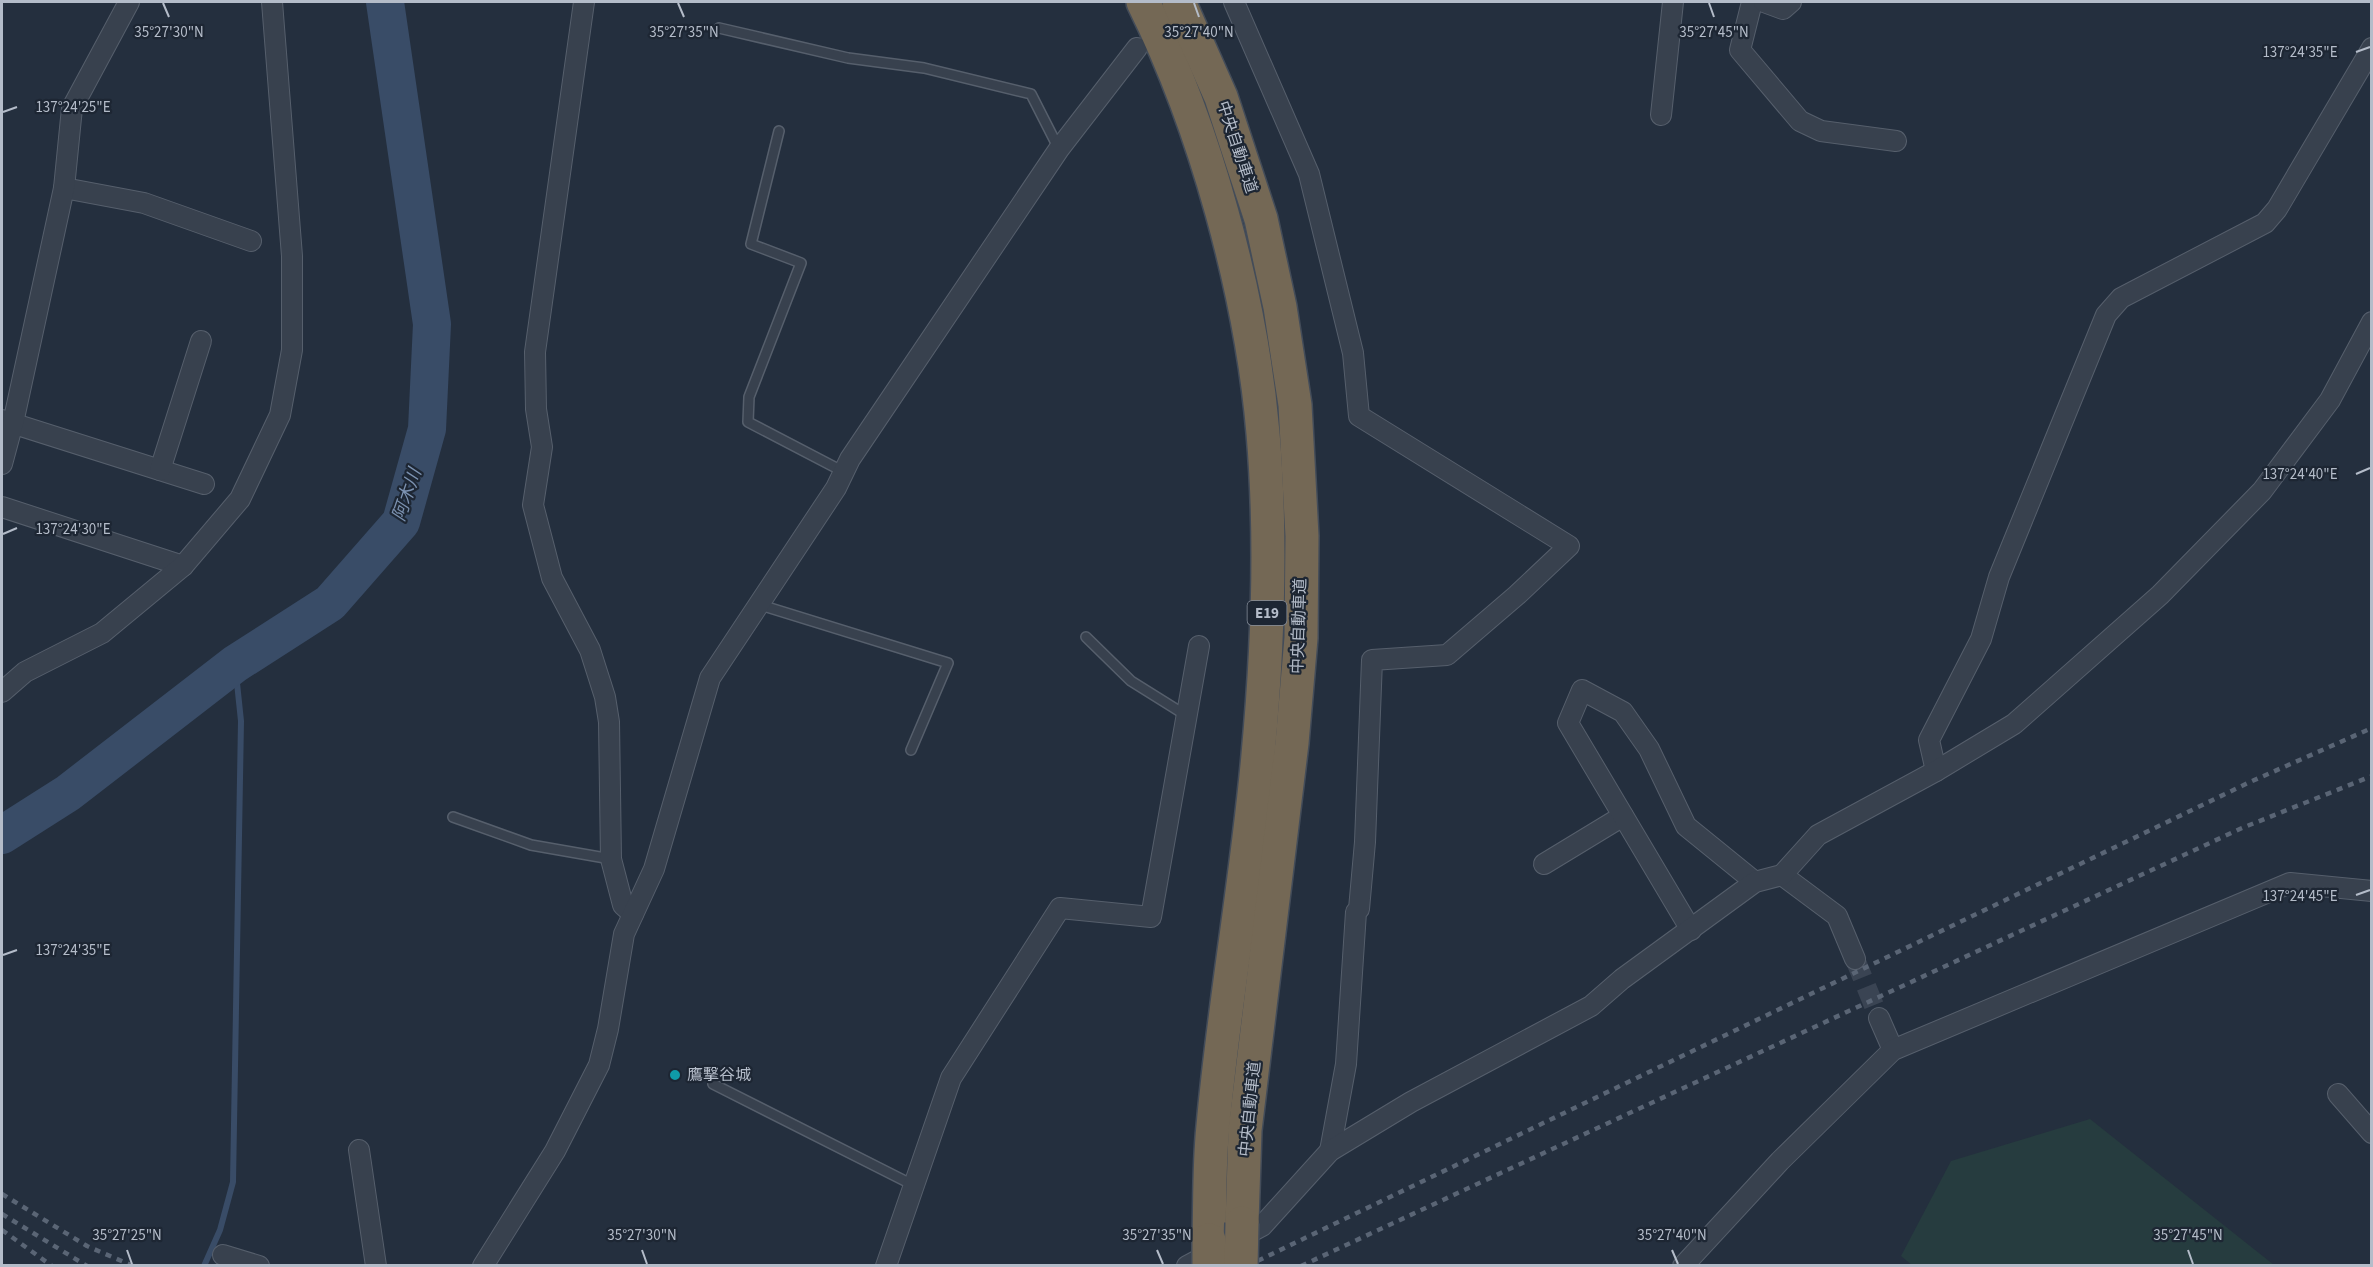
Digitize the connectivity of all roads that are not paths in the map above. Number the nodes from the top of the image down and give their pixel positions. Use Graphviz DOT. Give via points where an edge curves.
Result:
graph roads {
  1 [pos="129,2"];
  2 [pos="273,2"];
  3 [pos="584,2"];
  4 [pos="1143,2"];
  5 [pos="1179,2"];
  6 [pos="1234,2"];
  7 [pos="1673,2"];
  8 [pos="1752,2"];
  9 [pos="1764,2"];
  10 [pos="1791,2"];
  11 [pos="719,28"];
  12 [pos="1137,48"];
  13 [pos="2372,48"];
  14 [pos="1661,115"];
  15 [pos="779,131"];
  16 [pos="1896,141"];
  17 [pos="1059,149"];
  18 [pos="64,188"];
  19 [pos="250,242"];
  20 [pos="2372,322"];
  21 [pos="201,341"];
  22 [pos="7,422"];
  23 [pos="2,464"];
  24 [pos="160,470"];
  25 [pos="844,472"];
  26 [pos="204,484"];
  27 [pos="2,507"];
  28 [pos="183,566"];
  29 [pos="757,604"];
  30 [pos="1086,637"];
  31 [pos="1199,646"];
  32 [pos="2,692"];
  33 [pos="1186,716"];
  34 [pos="911,750"];
  35 [pos="1936,771"];
  36 [pos="1623,816"];
  37 [pos="453,817"];
  38 [pos="611,859"];
  39 [pos="1544,864"];
  40 [pos="1782,875"];
  41 [pos="1755,882"];
  42 [pos="2372,891"];
  43 [pos="633,914"];
  44 [pos="1691,930"];
  45 [pos="1855,959"];
  46 [pos="1879,1018"];
  47 [pos="1893,1050"];
  48 [pos="713,1084"];
  49 [pos="2338,1094"];
  50 [pos="2372,1133"];
  51 [pos="359,1150"];
  52 [pos="1330,1151"];
  53 [pos="913,1185"];
  54 [pos="1209,1253"];
  55 [pos="223,1255"];
  56 [pos="259,1266"];
  57 [pos="376,1266"];
  58 [pos="483,1266"];
  59 [pos="886,1266"];
  60 [pos="1187,1266"];
  61 [pos="1241,1266"];
  62 [pos="1683,1266"];
  1 -- 18 [label="street" via="72,108"];
  2 -- 28 [label="street" via="292,256 292,350 280,415 240,499"];
  3 -- 38 [label="street" via="535,352 536,409 542,447 533,505 552,578 590,650 605,697"];
  4 -- 54 [label="highway, 中央自動車道 / E19" via="1178,78 1216,193 1247,320 1263,431 1268,540 1266,647 1258,756 1213,1128"];
  5 -- 61 [label="highway, 中央自動車道 / E19, bridge" via="1221,97 1261,219 1280,306 1295,405 1302,536 1301,638 1245,1130"];
  6 -- 52 [label="street" via="1309,174 1353,353 1359,416 1569,546 1447,655 1372,660 1365,842 1346,1064"];
  7 -- 14 [label="street"];
  8 -- 16 [label="street" via="1740,50 1800,121 1821,131"];
  9 -- 10 [label="street" via="1783,9"];
  11 -- 17 [label="lane" via="848,58 934,70 1031,94"];
  12 -- 17 [label="street"];
  13 -- 35 [label="street" via="2265,223 2121,298 2106,315 1999,577 1981,639 1929,740"];
  15 -- 25 [label="lane" via="751,244 801,263 749,397 748,422"];
  17 -- 25 [label="street"];
  18 -- 19 [label="street" via="144,203"];
  18 -- 22 [label="street"];
  20 -- 35 [label="street" via="2330,400 2254,499 2160,595 2014,724"];
  21 -- 24 [label="street"];
  22 -- 23 [label="street"];
  22 -- 24 [label="street"];
  24 -- 26 [label="street"];
  25 -- 29 [label="street"];
  27 -- 28 [label="street"];
  28 -- 32 [label="street" via="102,633 25,672"];
  29 -- 34 [label="lane" via="948,663"];
  29 -- 43 [label="street" via="710,678 654,869"];
  30 -- 33 [label="lane" via="1131,681"];
  31 -- 33 [label="street"];
  33 -- 53 [label="street" via="1150,917 1060,908 951,1078"];
  35 -- 40 [label="street" via="1818,836"];
  36 -- 39 [label="street"];
  36 -- 41 [label="street" via="1568,723 1582,690 1623,712 1649,749 1686,826"];
  36 -- 44 [label="street"];
  37 -- 38 [label="lane" via="531,845"];
  38 -- 43 [label="street" via="623,905"];
  40 -- 41 [label="street"];
  40 -- 45 [label="street" via="1838,916"];
  41 -- 44 [label="street"];
  42 -- 47 [label="street" via="2290,883"];
  43 -- 58 [label="street" via="620,953 599,1065 555,1151"];
  44 -- 52 [label="street" via="1591,1006 1410,1102"];
  46 -- 47 [label="street"];
  47 -- 62 [label="street" via="1780,1161"];
  48 -- 53 [label="lane"];
  49 -- 50 [label="street"];
  51 -- 57 [label="street"];
  52 -- 60 [label="street" via="1262,1226"];
  53 -- 59 [label="street"];
  55 -- 56 [label="street"];
}
